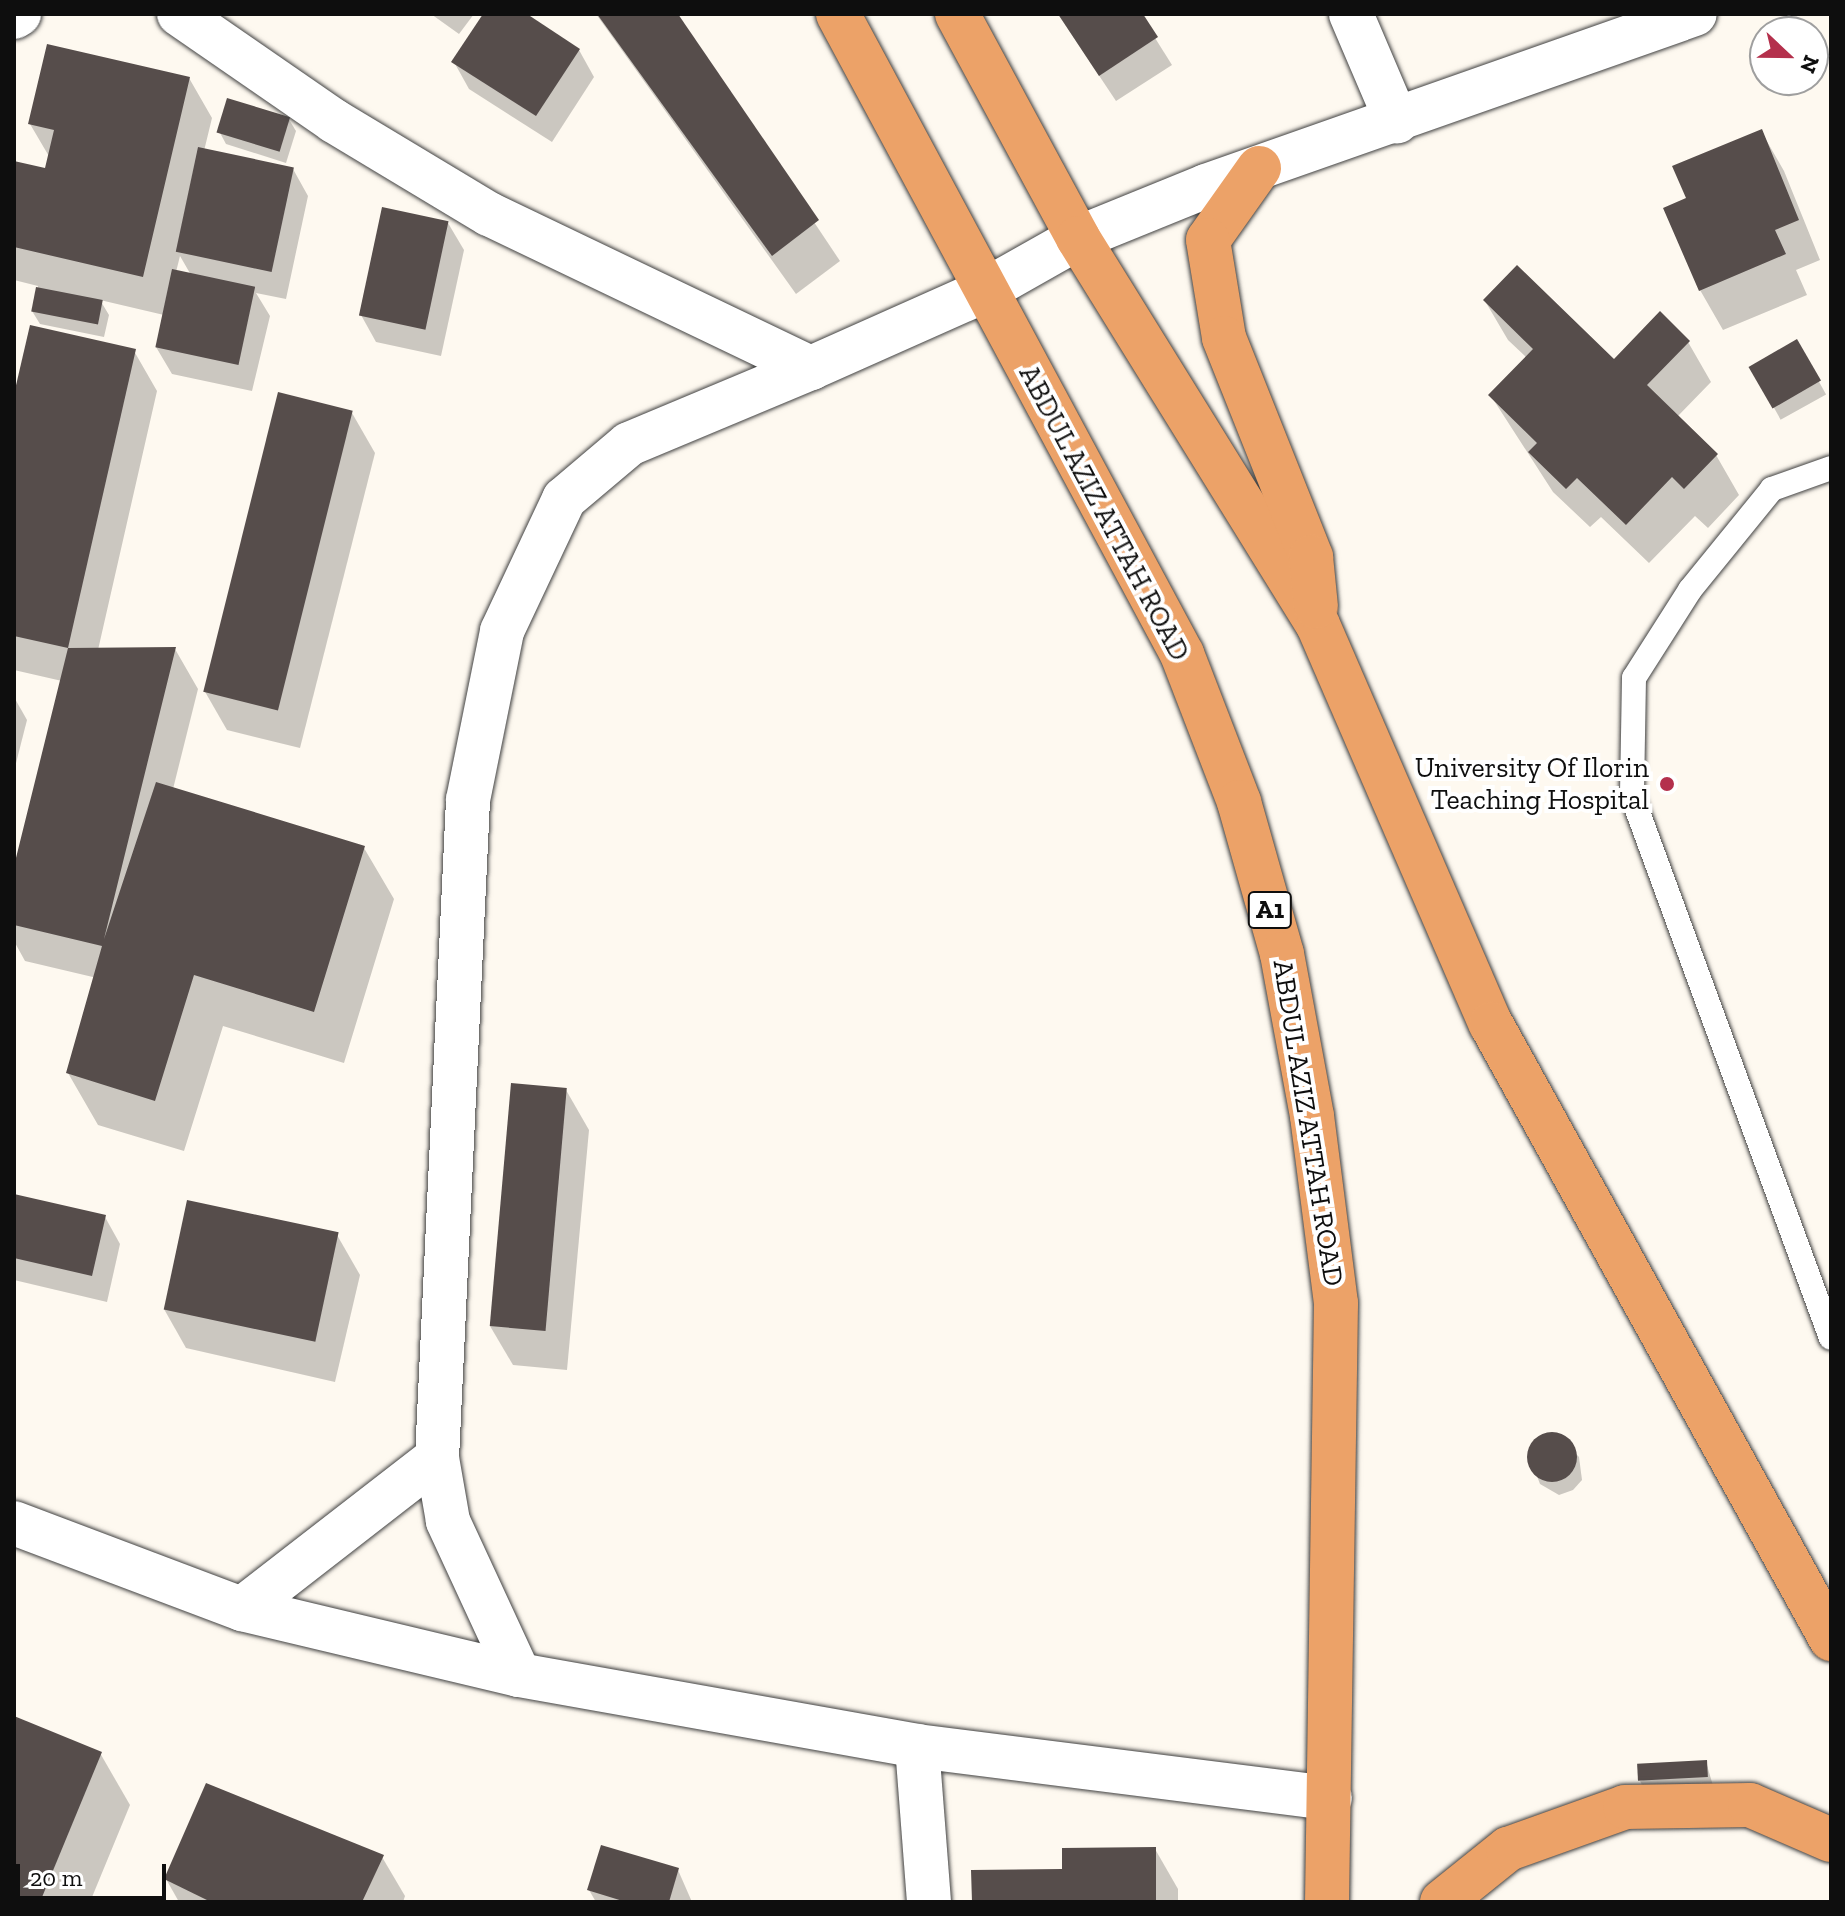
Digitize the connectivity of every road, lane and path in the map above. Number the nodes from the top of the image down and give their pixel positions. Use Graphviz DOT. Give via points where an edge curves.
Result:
graph roads {
  1 [pos="179,14"];
  2 [pos="838,14"];
  3 [pos="957,14"];
  4 [pos="1351,14"];
  5 [pos="1695,14"];
  6 [pos="1397,122"];
  7 [pos="1259,168"];
  8 [pos="1078,238"];
  9 [pos="986,290"];
  10 [pos="811,368"];
  11 [pos="1831,468"];
  12 [pos="1318,625"];
  13 [pos="1831,1338"];
  14 [pos="437,1458"];
  15 [pos="14,1523"];
  16 [pos="242,1609"];
  17 [pos="1831,1639"];
  18 [pos="519,1675"];
  19 [pos="917,1746"];
  20 [pos="1330,1798"];
  21 [pos="1831,1840"];
  22 [pos="929,1902"];
  23 [pos="1327,1902"];
  24 [pos="1442,1902"];
  1 -- 10 [label="street" via="334,121 489,214"];
  2 -- 9 [label="highway, ABDUL AZIZ ATTAH ROAD / A1"];
  3 -- 8 [label="highway"];
  4 -- 6 [label="street"];
  5 -- 6 [label="street"];
  6 -- 7 [label="street"];
  7 -- 8 [label="street"];
  7 -- 12 [label="highway" via="1208,240 1224,338 1311,557"];
  8 -- 9 [label="street"];
  8 -- 12 [label="highway"];
  9 -- 10 [label="street"];
  9 -- 20 [label="highway, ABDUL AZIZ ATTAH ROAD / A1" via="1182,654 1239,802 1282,954 1312,1116 1336,1303"];
  10 -- 14 [label="street" via="629,444 564,499 502,631 468,800"];
  11 -- 13 [label="lane" via="1772,489 1690,590 1634,678 1632,796"];
  12 -- 17 [label="highway" via="1491,1024"];
  14 -- 16 [label="street"];
  14 -- 18 [label="street" via="448,1521"];
  15 -- 16 [label="street"];
  16 -- 18 [label="street"];
  18 -- 19 [label="street"];
  19 -- 20 [label="street"];
  19 -- 22 [label="street"];
  20 -- 23 [label="highway, ABDUL AZIZ ATTAH ROAD / A1"];
  21 -- 24 [label="highway" via="1750,1805 1625,1807 1508,1849"];
}
